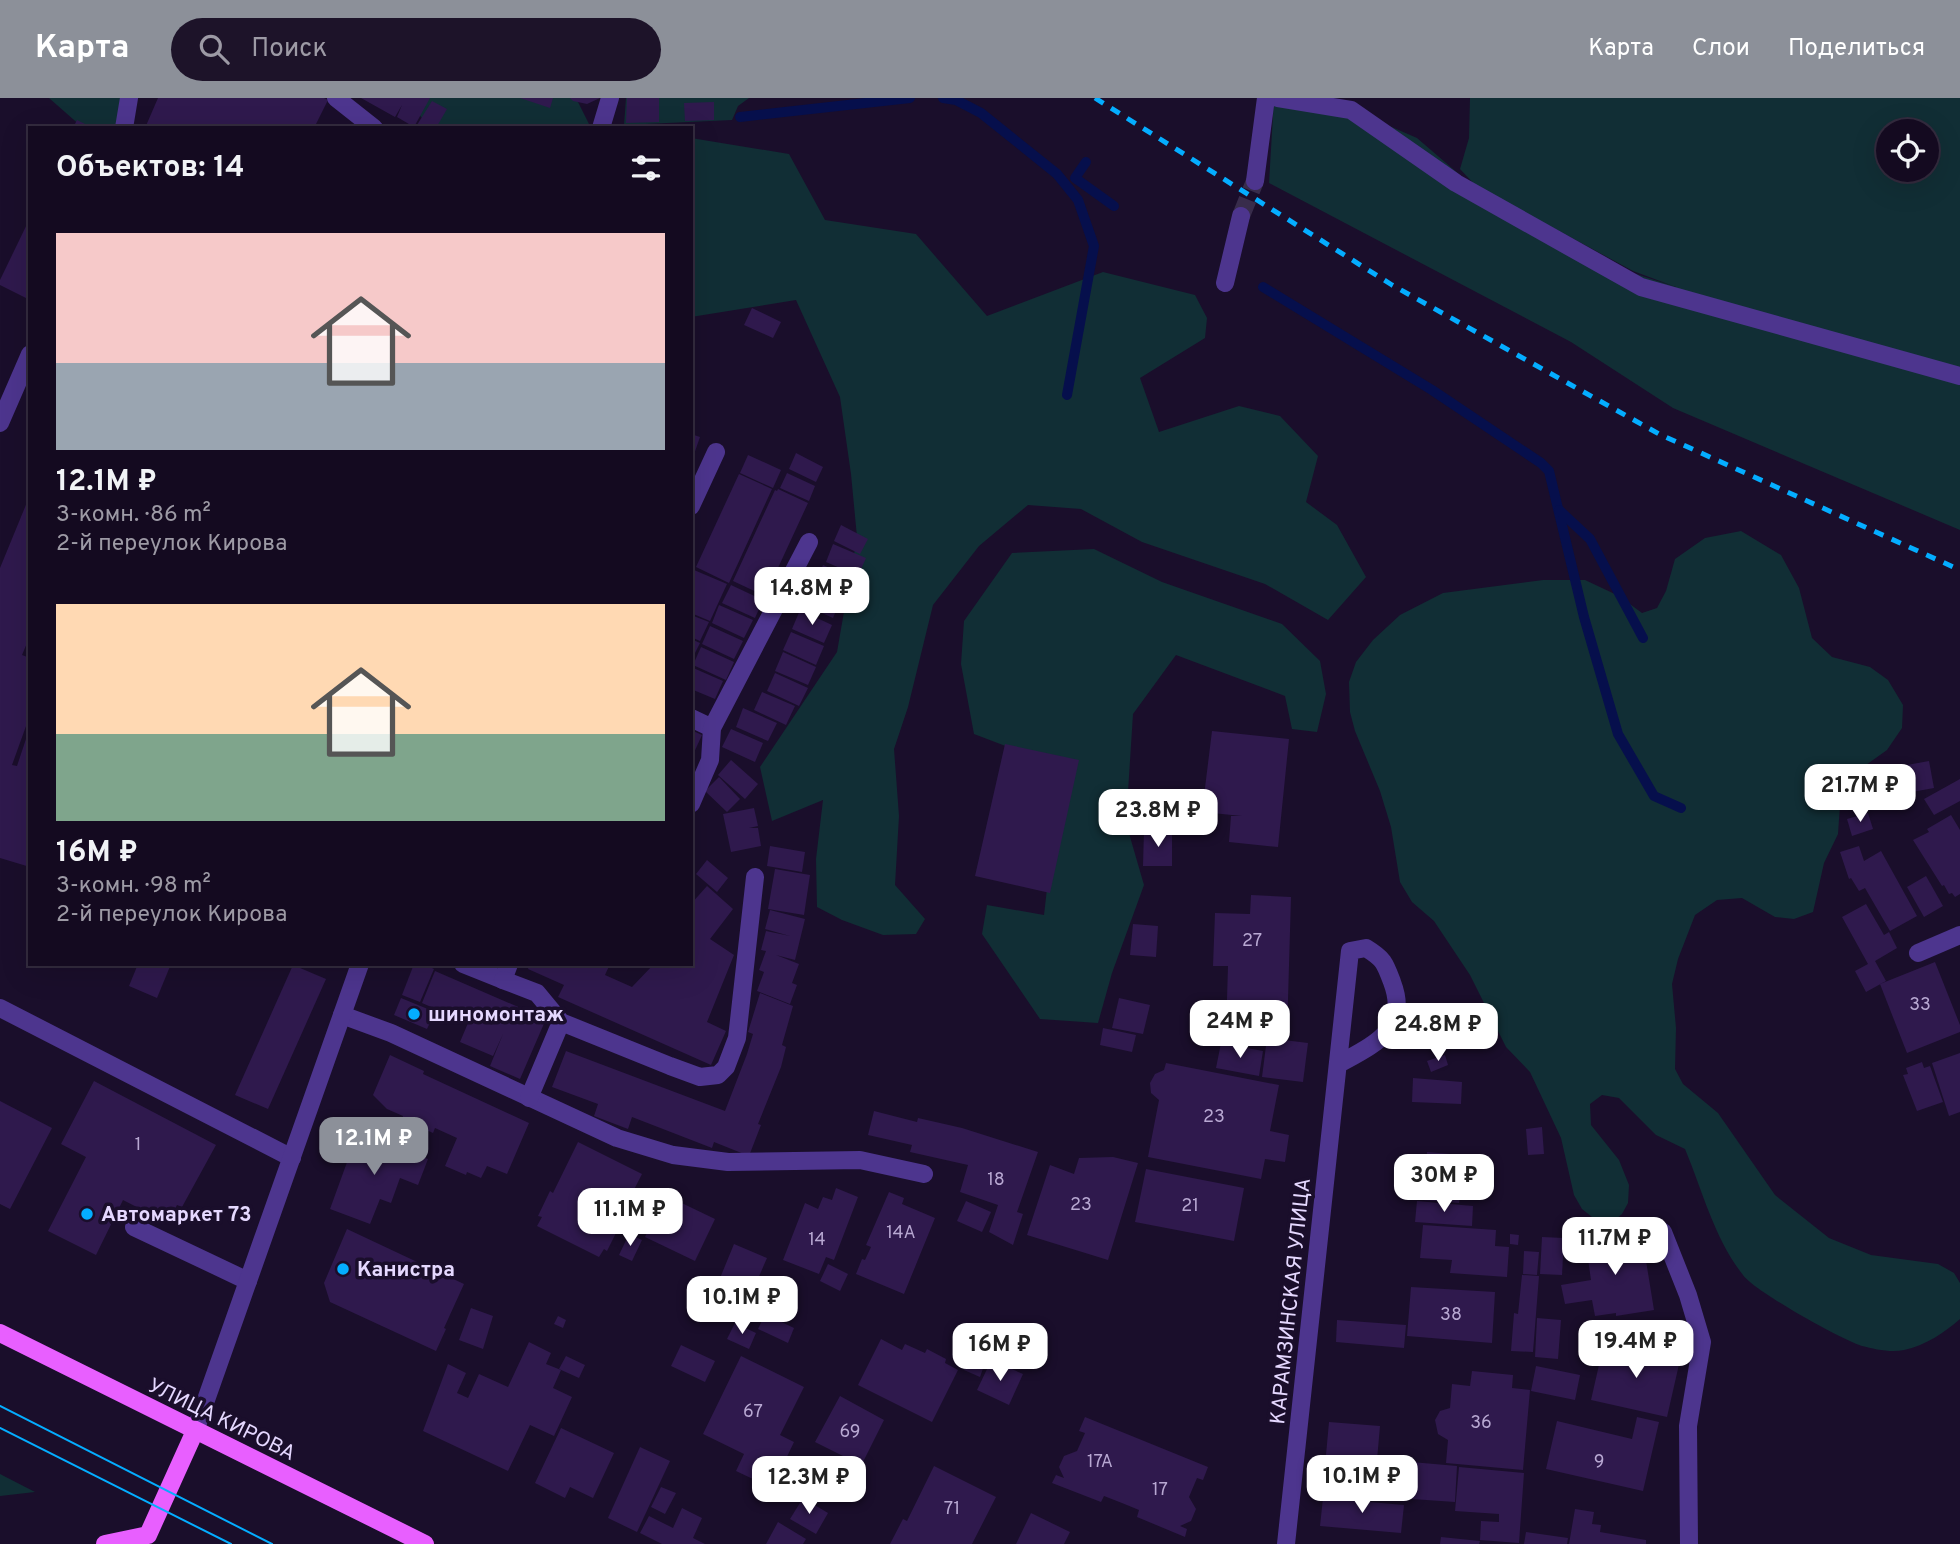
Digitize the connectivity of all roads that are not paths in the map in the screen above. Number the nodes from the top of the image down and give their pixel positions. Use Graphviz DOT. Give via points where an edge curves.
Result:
graph roads {
  1 [pos="129,98"];
  2 [pos="336,98"];
  3 [pos="610,98"];
  4 [pos="1266,98"];
  5 [pos="1278,98"];
  6 [pos="124,126"];
  7 [pos="371,126"];
  8 [pos="602,126"];
  9 [pos="1255,181"];
  10 [pos="1241,216"];
  11 [pos="1225,284"];
  12 [pos="28,359"];
  13 [pos="1960,376"];
  14 [pos="0,424"];
  15 [pos="716,452"];
  16 [pos="693,502"];
  17 [pos="809,542"];
  18 [pos="693,719"];
  19 [pos="712,728"];
  20 [pos="693,799"];
  21 [pos="755,877"];
  22 [pos="1960,935"];
  23 [pos="1918,953"];
  24 [pos="359,966"];
  25 [pos="474,966"];
  26 [pos="506,972"];
  27 [pos="0,1008"];
  28 [pos="342,1015"];
  29 [pos="561,1022"];
  30 [pos="1339,1064"];
  31 [pos="528,1098"];
  32 [pos="292,1158"];
  33 [pos="924,1174"];
  34 [pos="134,1227"];
  35 [pos="1663,1232"];
  36 [pos="248,1281"];
  37 [pos="0,1333"];
  38 [pos="195,1431"];
  39 [pos="106,1544"];
  40 [pos="425,1544"];
  41 [pos="1286,1544"];
  42 [pos="1689,1544"];
  1 -- 6 [label="street"];
  2 -- 7 [label="street"];
  3 -- 8 [label="street"];
  4 -- 9 [label="street"];
  5 -- 13 [label="street" via="1351,110 1456,183 1641,287"];
  10 -- 11 [label="street"];
  12 -- 14 [label="street"];
  15 -- 16 [label="street"];
  17 -- 19 [label="street"];
  18 -- 19 [label="street"];
  19 -- 20 [label="street" via="710,760"];
  21 -- 29 [label="street" via="737,1038 718,1075 700,1077"];
  22 -- 23 [label="street"];
  24 -- 28 [label="street"];
  25 -- 26 [label="street"];
  26 -- 29 [label="street" via="537,993"];
  27 -- 32 [label="street"];
  28 -- 31 [label="street" via="391,1032"];
  28 -- 32 [label="street"];
  29 -- 31 [label="street"];
  30 -- 30 [label="street, КАРАМЗИНСКАЯ УЛИЦА" via="1350,951 1366,948 1383,958 1398,998 1396,1019 1374,1045"];
  30 -- 41 [label="street, КАРАМЗИНСКАЯ УЛИЦА"];
  31 -- 33 [label="street" via="617,1138 673,1155 728,1162 860,1160"];
  32 -- 36 [label="street"];
  34 -- 36 [label="street"];
  35 -- 42 [label="street" via="1702,1342 1688,1426"];
  36 -- 38 [label="street"];
  37 -- 38 [label="main road, УЛИЦА КИРОВА"];
  38 -- 39 [label="main road" via="148,1535"];
  38 -- 40 [label="main road, УЛИЦА КИРОВА"];
}
